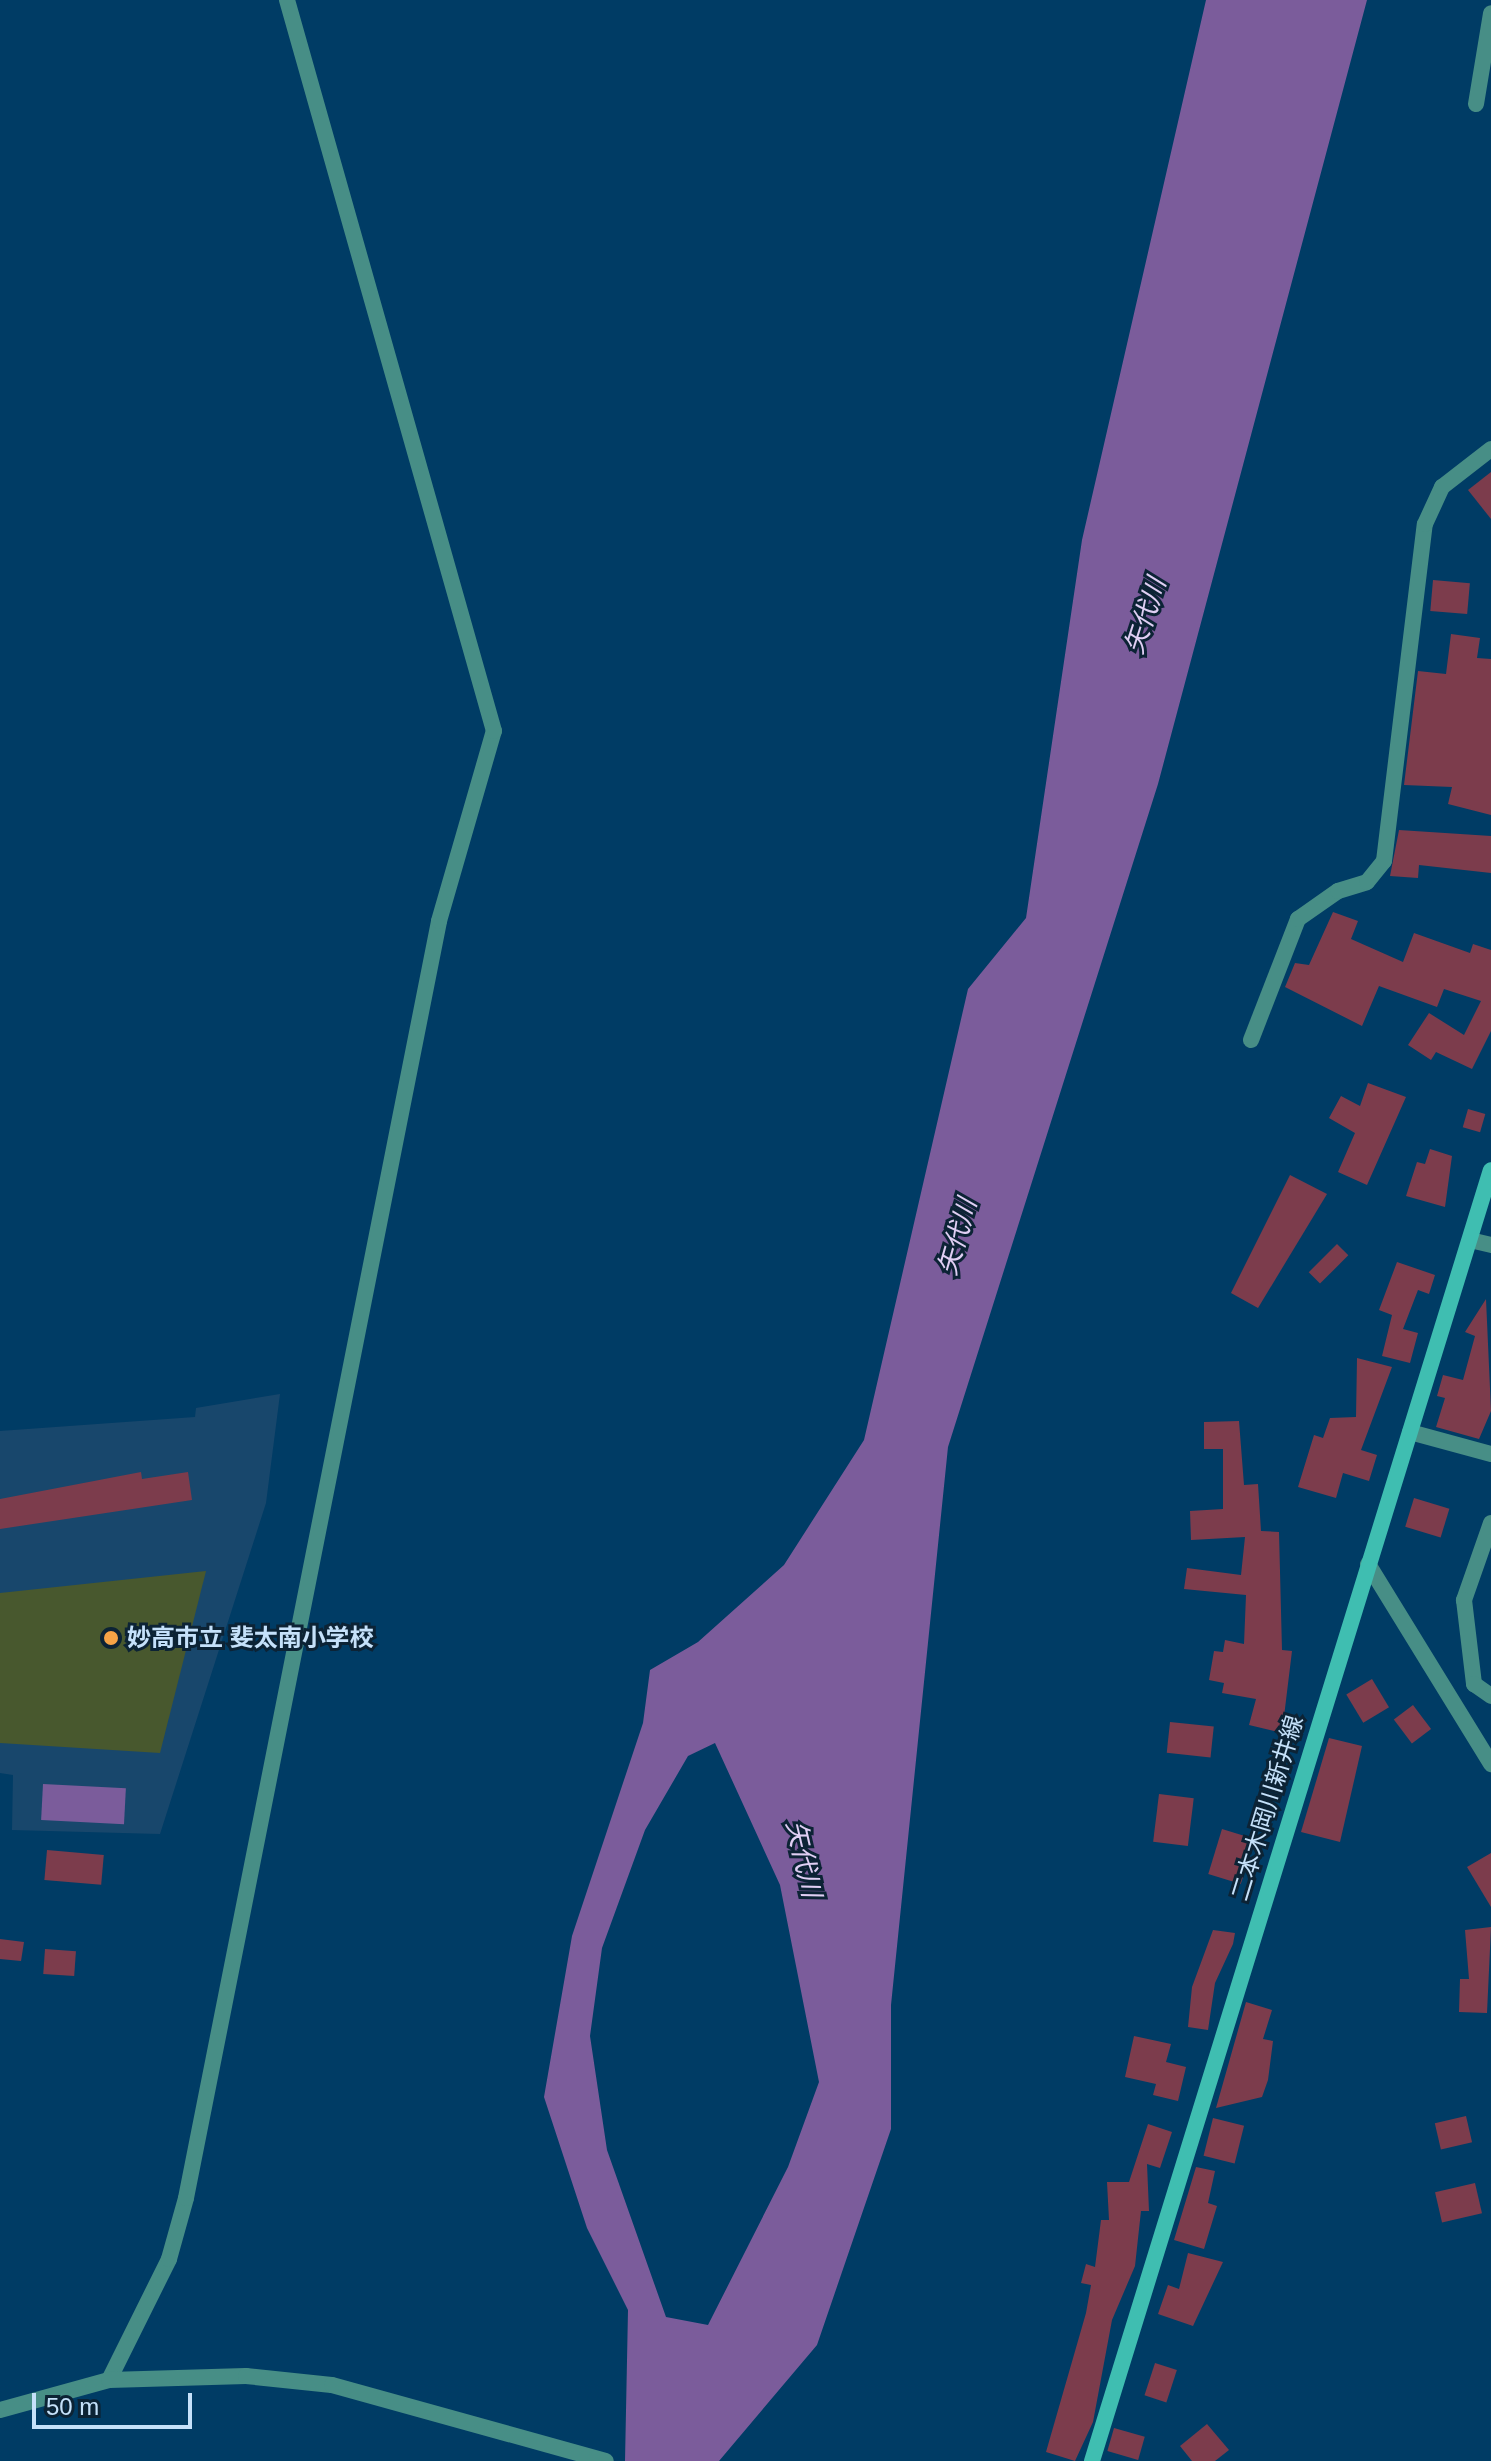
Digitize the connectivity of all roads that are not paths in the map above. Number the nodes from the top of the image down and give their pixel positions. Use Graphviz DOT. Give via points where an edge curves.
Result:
graph roads {
  1 [pos="287,0"];
  2 [pos="1491,13"];
  3 [pos="1476,104"];
  4 [pos="1491,449"];
  5 [pos="1251,1040"];
  6 [pos="1491,1170"];
  7 [pos="1470,1240"];
  8 [pos="1491,1245"];
  9 [pos="1410,1432"];
  10 [pos="1491,1454"];
  11 [pos="1491,1523"];
  12 [pos="1368,1564"];
  13 [pos="1485,1695"];
  14 [pos="1457,1710"];
  15 [pos="1491,1764"];
  16 [pos="109,2380"];
  17 [pos="0,2410"];
  18 [pos="606,2461"];
  19 [pos="1092,2461"];
  1 -- 16 [label="street" via="494,731 439,921 186,2198 169,2259"];
  2 -- 3 [label="street"];
  4 -- 5 [label="street" via="1442,487 1425,524 1384,861 1367,882 1338,891 1298,919"];
  6 -- 7 [label="main road, 二本木岡川新井線"];
  7 -- 8 [label="street"];
  7 -- 9 [label="main road, 二本木岡川新井線"];
  9 -- 10 [label="street"];
  9 -- 12 [label="main road, 二本木岡川新井線"];
  11 -- 13 [label="street" via="1464,1600"];
  12 -- 14 [label="street"];
  12 -- 19 [label="main road, 二本木岡川新井線"];
  13 -- 14 [label="street"];
  14 -- 15 [label="street"];
  16 -- 17 [label="street"];
  16 -- 18 [label="street" via="246,2376 332,2385"];
}
